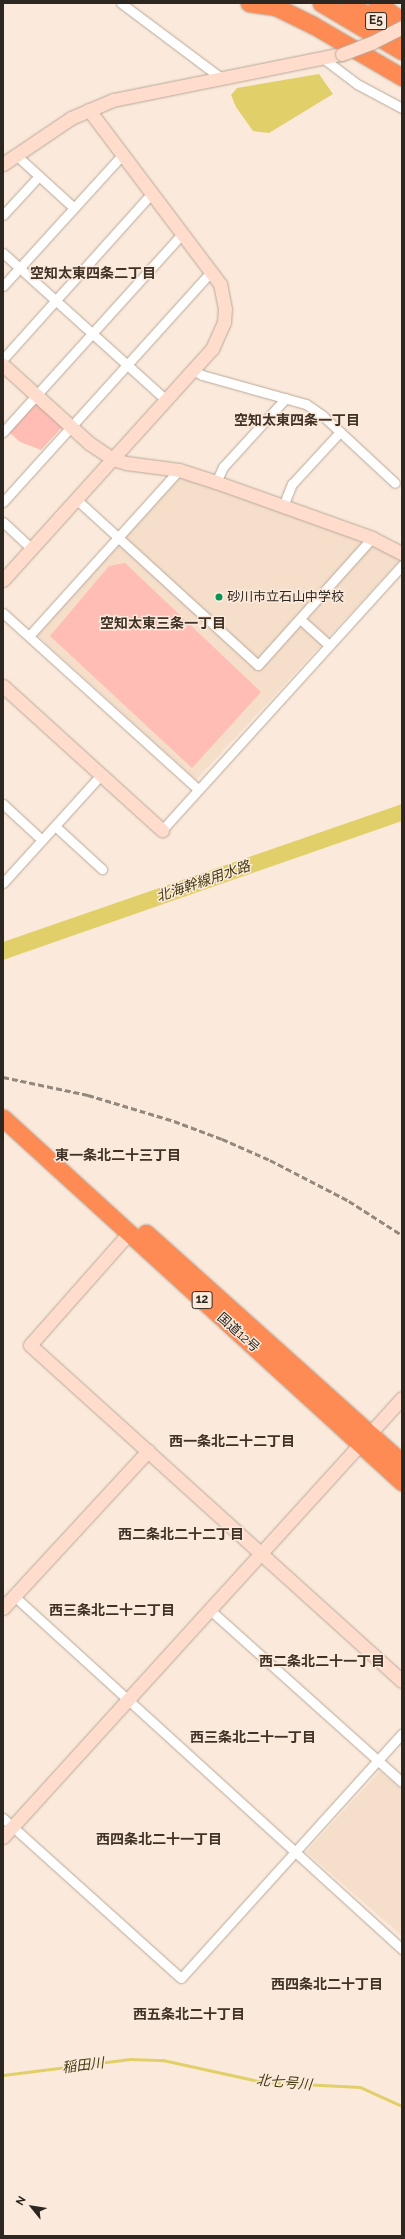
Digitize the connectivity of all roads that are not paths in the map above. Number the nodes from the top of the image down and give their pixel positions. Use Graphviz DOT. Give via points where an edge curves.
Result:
graph roads {
  1 [pos="121,3"];
  2 [pos="249,3"];
  3 [pos="321,3"];
  4 [pos="349,3"];
  5 [pos="377,3"];
  6 [pos="272,5"];
  7 [pos="402,21"];
  8 [pos="402,27"];
  9 [pos="402,40"];
  10 [pos="402,52"];
  11 [pos="324,59"];
  12 [pos="220,77"];
  13 [pos="402,77"];
  14 [pos="402,108"];
  15 [pos="89,110"];
  16 [pos="16,155"];
  17 [pos="122,155"];
  18 [pos="3,164"];
  19 [pos="39,176"];
  20 [pos="152,193"];
  21 [pos="73,207"];
  22 [pos="3,215"];
  23 [pos="182,234"];
  24 [pos="3,253"];
  25 [pos="20,268"];
  26 [pos="212,272"];
  27 [pos="3,286"];
  28 [pos="56,301"];
  29 [pos="92,333"];
  30 [pos="3,359"];
  31 [pos="3,365"];
  32 [pos="127,365"];
  33 [pos="193,370"];
  34 [pos="36,395"];
  35 [pos="286,398"];
  36 [pos="166,400"];
  37 [pos="71,426"];
  38 [pos="3,432"];
  39 [pos="340,432"];
  40 [pos="113,459"];
  41 [pos="179,470"];
  42 [pos="216,482"];
  43 [pos="395,483"];
  44 [pos="76,499"];
  45 [pos="3,502"];
  46 [pos="283,506"];
  47 [pos="3,522"];
  48 [pos="117,537"];
  49 [pos="372,538"];
  50 [pos="31,548"];
  51 [pos="402,553"];
  52 [pos="402,565"];
  53 [pos="3,580"];
  54 [pos="3,613"];
  55 [pos="300,619"];
  56 [pos="29,636"];
  57 [pos="329,645"];
  58 [pos="3,686"];
  59 [pos="101,775"];
  60 [pos="198,789"];
  61 [pos="3,804"];
  62 [pos="54,826"];
  63 [pos="162,830"];
  64 [pos="42,840"];
  65 [pos="102,869"];
  66 [pos="3,883"];
  67 [pos="3,1105"];
  68 [pos="3,1118"];
  69 [pos="130,1234"];
  70 [pos="402,1398"];
  71 [pos="365,1439"];
  72 [pos="148,1451"];
  73 [pos="402,1463"];
  74 [pos="402,1482"];
  75 [pos="260,1553"];
  76 [pos="14,1596"];
  77 [pos="3,1608"];
  78 [pos="209,1609"];
  79 [pos="402,1681"];
  80 [pos="126,1700"];
  81 [pos="402,1734"];
  82 [pos="378,1760"];
  83 [pos="402,1782"];
  84 [pos="8,1822"];
  85 [pos="3,1837"];
  86 [pos="295,1852"];
  87 [pos="402,1949"];
  1 -- 12 [label="street"];
  2 -- 6 [label="highway"];
  3 -- 10 [label="highway"];
  4 -- 9 [label="highway, E5"];
  5 -- 7 [label="highway, E5"];
  6 -- 13 [label="highway" via="319,28"];
  8 -- 11 [label="street, bridge" via="371,43"];
  11 -- 12 [label="street"];
  11 -- 14 [label="street" via="357,84"];
  12 -- 15 [label="street" via="139,93"];
  15 -- 16 [label="street" via="71,118"];
  15 -- 17 [label="street"];
  16 -- 18 [label="street"];
  16 -- 19 [label="street"];
  17 -- 20 [label="street"];
  17 -- 21 [label="street"];
  19 -- 21 [label="street"];
  19 -- 22 [label="street"];
  20 -- 23 [label="street"];
  20 -- 28 [label="street"];
  21 -- 25 [label="street"];
  23 -- 26 [label="street"];
  23 -- 29 [label="street"];
  24 -- 25 [label="street"];
  25 -- 27 [label="street"];
  25 -- 28 [label="street"];
  26 -- 32 [label="street"];
  26 -- 33 [label="street" via="223,295 224,322 212,349"];
  28 -- 29 [label="street"];
  28 -- 30 [label="street"];
  29 -- 32 [label="street"];
  29 -- 34 [label="street"];
  31 -- 34 [label="street"];
  32 -- 36 [label="street"];
  32 -- 37 [label="street"];
  33 -- 35 [label="street" via="202,376"];
  33 -- 36 [label="street"];
  34 -- 37 [label="street"];
  34 -- 38 [label="street"];
  35 -- 39 [label="street" via="306,404"];
  35 -- 42 [label="street" via="223,467"];
  36 -- 40 [label="street"];
  37 -- 40 [label="street" via="89,443"];
  37 -- 45 [label="street"];
  39 -- 43 [label="street"];
  39 -- 46 [label="street" via="292,484"];
  40 -- 41 [label="street"];
  40 -- 44 [label="street"];
  41 -- 42 [label="street"];
  41 -- 48 [label="street"];
  42 -- 46 [label="street"];
  44 -- 48 [label="street"];
  44 -- 50 [label="street"];
  46 -- 49 [label="street"];
  47 -- 50 [label="street"];
  48 -- 55 [label="street" via="258,665"];
  48 -- 56 [label="street"];
  49 -- 51 [label="street"];
  49 -- 55 [label="street"];
  50 -- 53 [label="street"];
  52 -- 57 [label="street"];
  54 -- 56 [label="street"];
  55 -- 57 [label="street"];
  56 -- 60 [label="street"];
  57 -- 60 [label="street"];
  58 -- 59 [label="street"];
  59 -- 62 [label="street"];
  59 -- 63 [label="street"];
  60 -- 63 [label="street"];
  61 -- 64 [label="street"];
  62 -- 64 [label="street"];
  62 -- 65 [label="street"];
  64 -- 66 [label="street"];
  67 -- 71 [label="highway, 国道12号 / 12"];
  68 -- 69 [label="highway, 国道12号 / 12"];
  69 -- 71 [label="highway, 国道12号 / 12"];
  69 -- 72 [label="street" via="30,1345"];
  70 -- 71 [label="street"];
  71 -- 73 [label="highway, 国道12号 / 12"];
  71 -- 74 [label="highway, 国道12号 / 12"];
  71 -- 75 [label="street"];
  72 -- 75 [label="street"];
  72 -- 76 [label="street"];
  75 -- 78 [label="street"];
  75 -- 79 [label="street"];
  76 -- 77 [label="street"];
  76 -- 80 [label="street"];
  78 -- 80 [label="street"];
  78 -- 82 [label="street"];
  80 -- 84 [label="street"];
  80 -- 86 [label="street"];
  81 -- 82 [label="street"];
  82 -- 83 [label="street"];
  82 -- 86 [label="street"];
  84 -- 85 [label="street"];
  84 -- 86 [label="street" via="181,1978"];
  86 -- 87 [label="street"];
}
